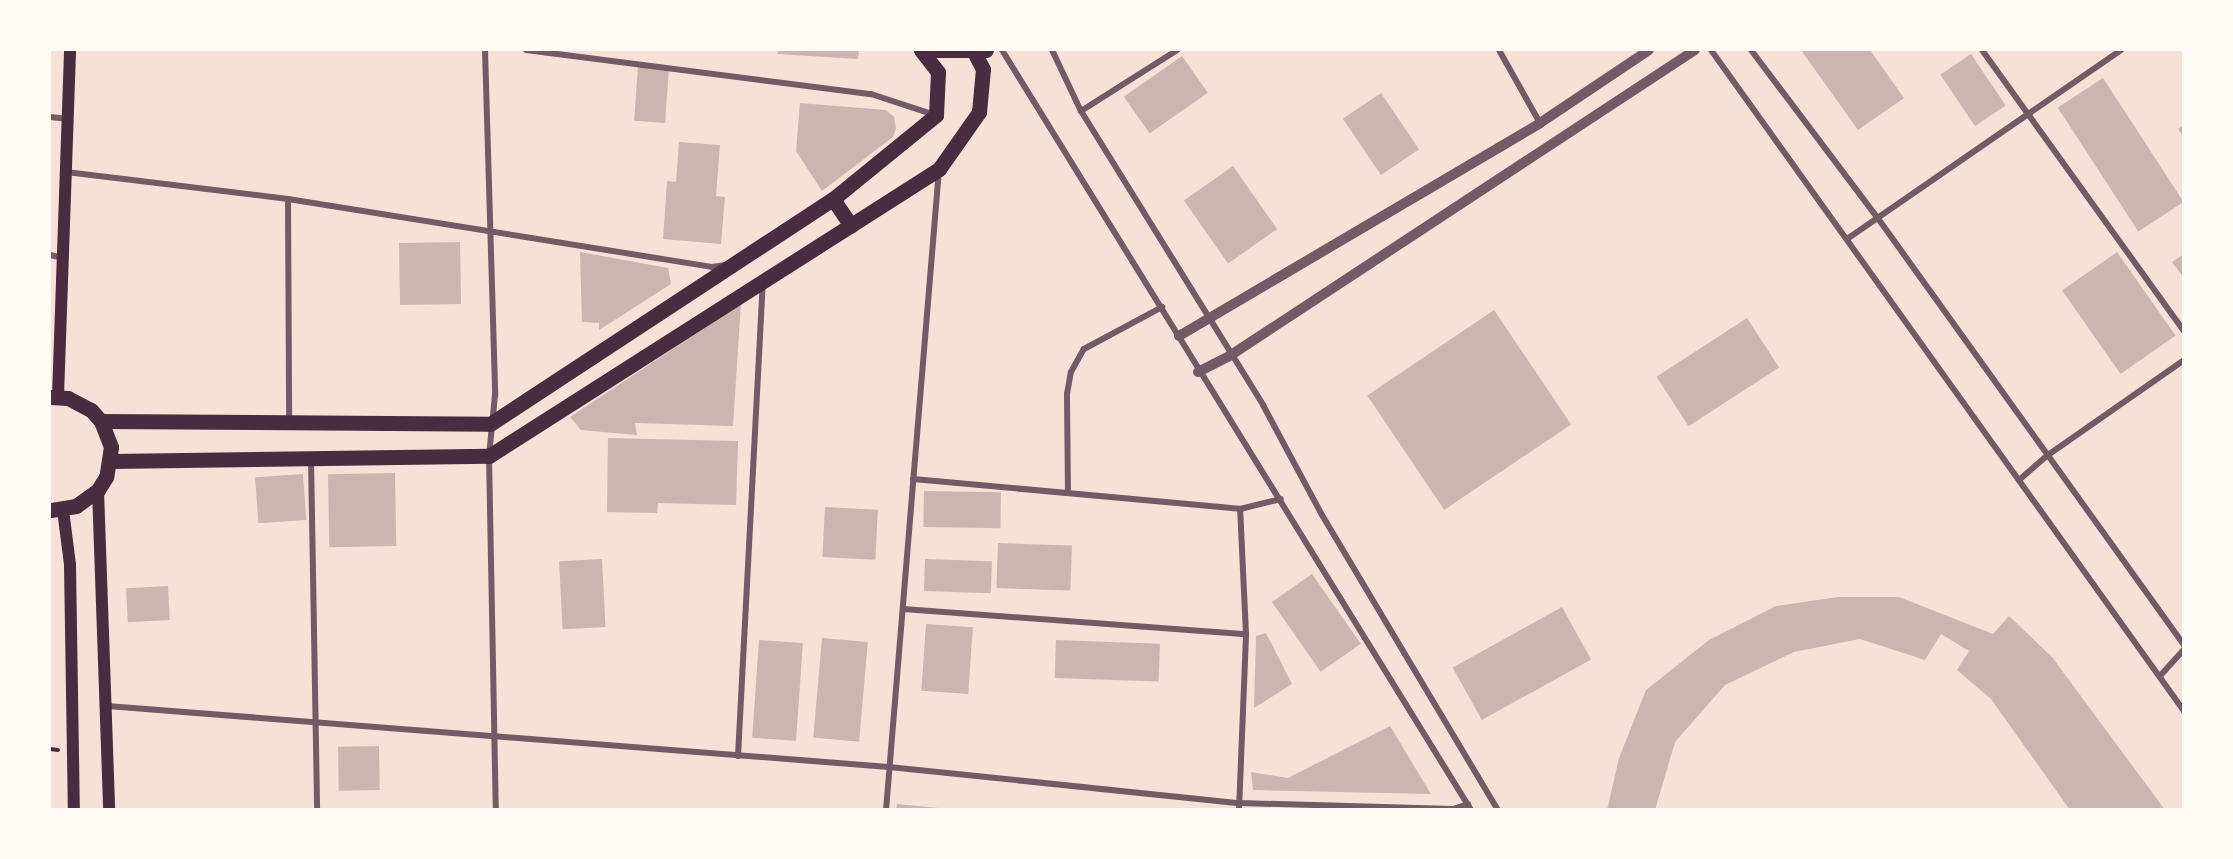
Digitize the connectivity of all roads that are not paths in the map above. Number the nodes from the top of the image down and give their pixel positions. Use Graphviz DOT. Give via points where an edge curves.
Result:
graph roads {
  1 [pos="70,50"];
  2 [pos="485,50"];
  3 [pos="526,50"];
  4 [pos="921,50"];
  5 [pos="932,50"];
  6 [pos="1002,50"];
  7 [pos="1052,50"];
  8 [pos="1177,50"];
  9 [pos="1499,50"];
  10 [pos="1649,50"];
  11 [pos="1695,50"];
  12 [pos="1711,50"];
  13 [pos="1751,50"];
  14 [pos="1982,50"];
  15 [pos="2121,50"];
  16 [pos="980,51"];
  17 [pos="1081,111"];
  18 [pos="936,115"];
  19 [pos="2026,115"];
  20 [pos="50,117"];
  21 [pos="69,119"];
  22 [pos="1540,123"];
  23 [pos="939,169"];
  24 [pos="66,172"];
  25 [pos="288,199"];
  26 [pos="833,199"];
  27 [pos="1877,217"];
  28 [pos="851,226"];
  29 [pos="492,229"];
  30 [pos="1847,239"];
  31 [pos="50,255"];
  32 [pos="63,258"];
  33 [pos="734,264"];
  34 [pos="763,282"];
  35 [pos="1162,308"];
  36 [pos="1211,320"];
  37 [pos="2184,331"];
  38 [pos="1179,336"];
  39 [pos="1231,355"];
  40 [pos="2184,360"];
  41 [pos="1198,372"];
  42 [pos="54,396"];
  43 [pos="101,421"];
  44 [pos="289,424"];
  45 [pos="490,424"];
  46 [pos="2048,455"];
  47 [pos="489,456"];
  48 [pos="311,459"];
  49 [pos="110,461"];
  50 [pos="913,480"];
  51 [pos="2019,480"];
  52 [pos="98,490"];
  53 [pos="1068,494"];
  54 [pos="1281,499"];
  55 [pos="1240,509"];
  56 [pos="56,510"];
  57 [pos="903,609"];
  58 [pos="1246,634"];
  59 [pos="2184,645"];
  60 [pos="2184,650"];
  61 [pos="2160,676"];
  62 [pos="107,706"];
  63 [pos="2184,711"];
  64 [pos="314,722"];
  65 [pos="495,736"];
  66 [pos="738,756"];
  67 [pos="889,767"];
  68 [pos="1239,807"];
  69 [pos="1470,807"];
  70 [pos="74,810"];
  71 [pos="109,810"];
  72 [pos="316,810"];
  73 [pos="496,810"];
  74 [pos="886,810"];
  75 [pos="1498,810"];
  1 -- 21 [label="main road"];
  2 -- 29 [label="street"];
  3 -- 18 [label="street" via="871,94"];
  4 -- 18 [label="main road" via="938,72"];
  5 -- 16 [label="main road"];
  6 -- 35 [label="street"];
  7 -- 17 [label="street"];
  8 -- 17 [label="street"];
  9 -- 22 [label="street"];
  10 -- 22 [label="street"];
  11 -- 39 [label="street"];
  12 -- 30 [label="street"];
  13 -- 27 [label="street"];
  14 -- 19 [label="street"];
  15 -- 19 [label="street"];
  16 -- 23 [label="main road" via="983,69 979,112"];
  17 -- 36 [label="street"];
  18 -- 26 [label="main road"];
  19 -- 27 [label="street"];
  19 -- 37 [label="street"];
  20 -- 21 [label="street"];
  21 -- 24 [label="main road"];
  22 -- 36 [label="street"];
  23 -- 28 [label="main road"];
  23 -- 50 [label="street"];
  24 -- 25 [label="street"];
  24 -- 32 [label="main road"];
  25 -- 29 [label="street"];
  25 -- 44 [label="street"];
  26 -- 28 [label="main road"];
  26 -- 33 [label="main road"];
  27 -- 30 [label="street"];
  27 -- 46 [label="street"];
  28 -- 34 [label="main road"];
  29 -- 33 [label="street" via="712,267"];
  29 -- 45 [label="street" via="495,395"];
  30 -- 51 [label="street"];
  31 -- 32 [label="street"];
  32 -- 42 [label="main road"];
  33 -- 45 [label="main road"];
  34 -- 47 [label="main road"];
  34 -- 66 [label="street"];
  35 -- 38 [label="street"];
  35 -- 53 [label="street" via="1084,349 1071,372"];
  36 -- 38 [label="street"];
  36 -- 39 [label="street"];
  38 -- 41 [label="street"];
  39 -- 41 [label="street"];
  39 -- 75 [label="street"];
  40 -- 46 [label="street"];
  41 -- 54 [label="street"];
  42 -- 43 [label="main road" via="78,402"];
  43 -- 44 [label="main road"];
  43 -- 49 [label="main road" via="111,447"];
  44 -- 45 [label="main road"];
  45 -- 47 [label="street"];
  46 -- 51 [label="street"];
  46 -- 59 [label="street"];
  47 -- 48 [label="main road"];
  47 -- 65 [label="street"];
  48 -- 49 [label="main road"];
  48 -- 64 [label="street"];
  49 -- 52 [label="main road"];
  50 -- 53 [label="street"];
  50 -- 57 [label="street"];
  51 -- 61 [label="street"];
  52 -- 56 [label="main road" via="76,506"];
  52 -- 62 [label="main road"];
  53 -- 55 [label="street"];
  54 -- 55 [label="street"];
  54 -- 69 [label="street"];
  55 -- 58 [label="street"];
  56 -- 70 [label="main road" via="70,565"];
  57 -- 58 [label="street"];
  57 -- 67 [label="street"];
  58 -- 68 [label="street"];
  60 -- 61 [label="street"];
  61 -- 63 [label="street"];
  62 -- 64 [label="street"];
  62 -- 71 [label="main road"];
  64 -- 65 [label="street"];
  64 -- 72 [label="street"];
  65 -- 66 [label="street"];
  65 -- 73 [label="street"];
  66 -- 67 [label="street"];
  67 -- 68 [label="street"];
  67 -- 74 [label="street"];
  68 -- 69 [label="street"];
}
